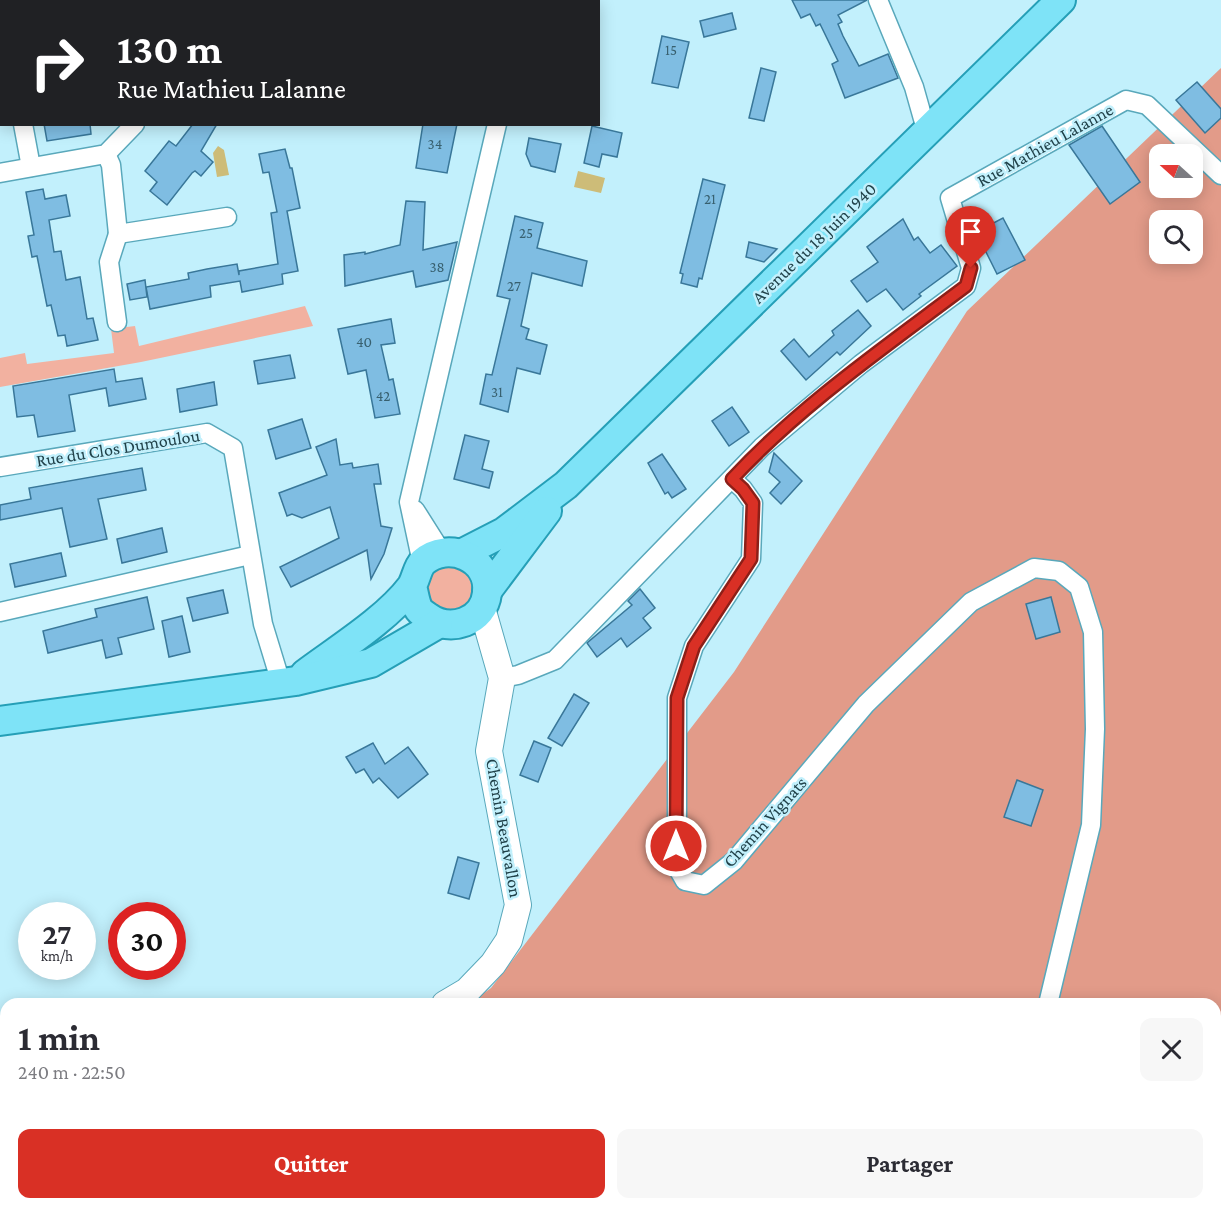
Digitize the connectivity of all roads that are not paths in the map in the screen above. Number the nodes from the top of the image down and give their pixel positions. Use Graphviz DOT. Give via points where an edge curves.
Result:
graph roads {
  1 [pos="878,0"];
  2 [pos="1061,0"];
  3 [pos="23,126"];
  4 [pos="133,126"];
  5 [pos="497,126"];
  6 [pos="927,133"];
  7 [pos="106,154"];
  8 [pos="31,167"];
  9 [pos="0,173"];
  10 [pos="1221,175"];
  11 [pos="227,217"];
  12 [pos="118,234"];
  13 [pos="117,322"];
  14 [pos="0,467"];
  15 [pos="732,479"];
  16 [pos="566,485"];
  17 [pos="250,555"];
  18 [pos="434,563"];
  19 [pos="485,600"];
  20 [pos="0,612"];
  21 [pos="446,625"];
  22 [pos="500,669"];
  23 [pos="288,682"];
  24 [pos="0,721"];
  25 [pos="455,998"];
  26 [pos="1049,998"];
  1 -- 6 [label="street" via="914,87"];
  2 -- 6 [label="main road, Avenue du 18 Juin 1940"];
  3 -- 8 [label="street"];
  4 -- 7 [label="street"];
  5 -- 18 [label="street" via="409,502"];
  6 -- 16 [label="main road, Avenue du 18 Juin 1940"];
  7 -- 8 [label="street"];
  7 -- 12 [label="street" via="111,165"];
  8 -- 9 [label="street"];
  10 -- 15 [label="street, Rue Mathieu Lalanne" via="1147,105 1126,100 950,198 971,268 966,286 861,364 762,447"];
  11 -- 12 [label="street"];
  12 -- 13 [label="street" via="109,262"];
  14 -- 17 [label="street, Rue du Clos Dumoulou" via="207,433 233,448"];
  15 -- 22 [label="street" via="555,660 518,675"];
  15 -- 26 [label="street, Chemin Vignats" via="753,503 751,559 694,646 677,698 676,867 685,881 704,885 734,861 866,704 971,602 1034,568 1059,571 1079,587 1093,632 1095,729 1091,825"];
  16 -- 18 [label="main road, Avenue du 18 Juin 1940" via="504,532"];
  16 -- 19 [label="main road, Avenue du 18 Juin 1940"];
  17 -- 20 [label="street"];
  17 -- 23 [label="street, Rue du Clos Dumoulou" via="263,624"];
  18 -- 19 [label="main road" via="482,568"];
  18 -- 21 [label="main road" via="418,610"];
  18 -- 23 [label="main road, Avenue du 18 Juin 1940" via="373,624"];
  19 -- 21 [label="main road" via="470,620"];
  19 -- 22 [label="street, Chemin Beauvallon"];
  21 -- 22 [label="street" via="480,642"];
  21 -- 23 [label="main road" via="371,663"];
  22 -- 25 [label="street, Chemin Beauvallon" via="489,751 518,905 509,940 493,964"];
  23 -- 24 [label="main road"];
}
